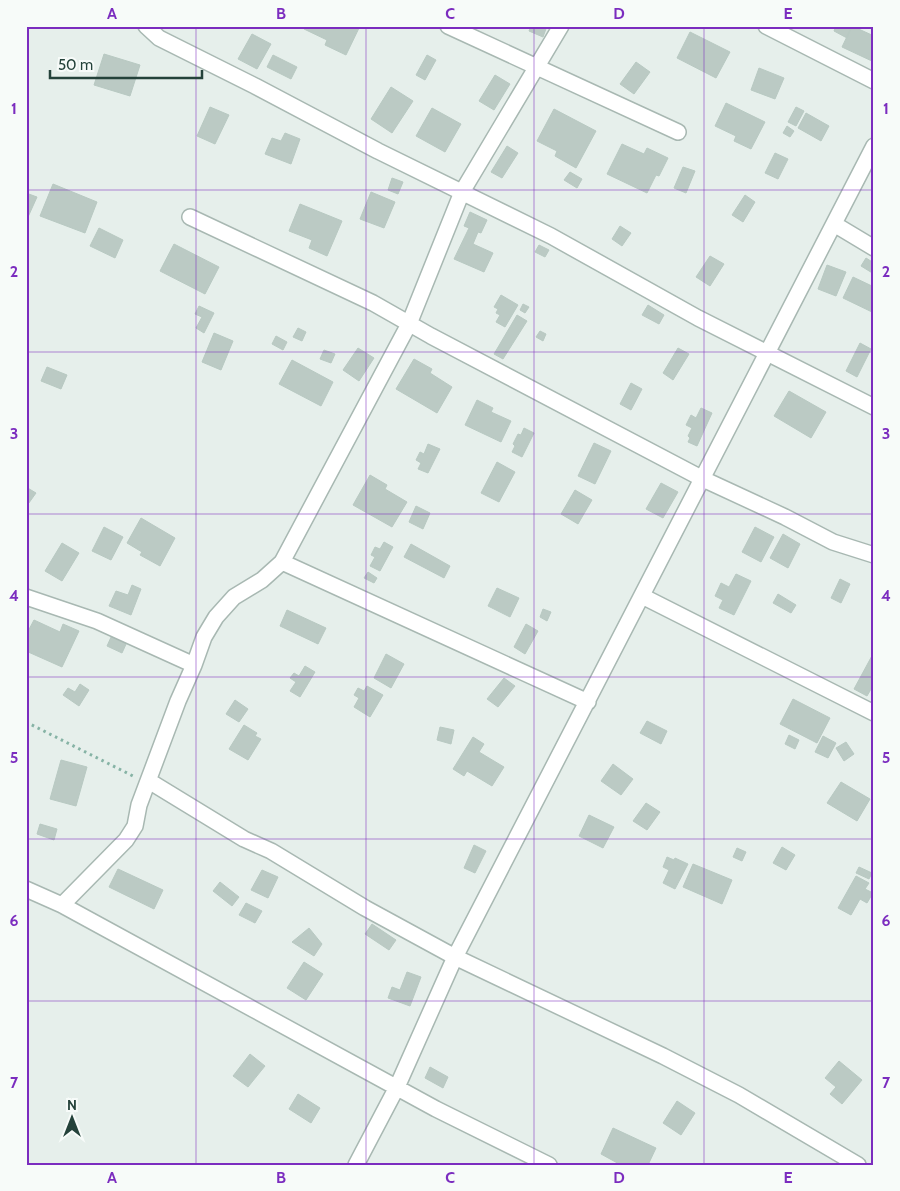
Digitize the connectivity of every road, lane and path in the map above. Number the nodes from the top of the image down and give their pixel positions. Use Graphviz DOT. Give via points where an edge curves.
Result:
graph roads {
  1 [pos="146,26"];
  2 [pos="448,26"];
  3 [pos="561,26"];
  4 [pos="766,26"];
  5 [pos="537,68"];
  6 [pos="874,81"];
  7 [pos="678,132"];
  8 [pos="874,146"];
  9 [pos="462,192"];
  10 [pos="190,217"];
  11 [pos="834,224"];
  12 [pos="874,248"];
  13 [pos="409,324"];
  14 [pos="768,352"];
  15 [pos="874,407"];
  16 [pos="703,479"];
  17 [pos="874,555"];
  18 [pos="282,562"];
  19 [pos="642,596"];
  20 [pos="26,597"];
  21 [pos="194,665"];
  22 [pos="588,702"];
  23 [pos="874,713"];
  24 [pos="26,722"];
  25 [pos="149,781"];
  26 [pos="26,889"];
  27 [pos="62,905"];
  28 [pos="455,957"];
  29 [pos="397,1087"];
  30 [pos="356,1165"];
  31 [pos="549,1165"];
  32 [pos="858,1165"];
  1 -- 9 [label="street" via="159,38"];
  2 -- 5 [label="street"];
  3 -- 5 [label="street"];
  4 -- 6 [label="street"];
  5 -- 7 [label="street"];
  5 -- 9 [label="street"];
  8 -- 11 [label="street"];
  9 -- 13 [label="street"];
  9 -- 14 [label="street"];
  10 -- 13 [label="street" via="373,303"];
  11 -- 12 [label="street"];
  11 -- 14 [label="street"];
  13 -- 16 [label="street"];
  13 -- 18 [label="street"];
  14 -- 15 [label="street"];
  14 -- 16 [label="street"];
  16 -- 17 [label="street" via="833,542"];
  16 -- 19 [label="street"];
  18 -- 21 [label="street" via="262,580 234,597 216,617 204,637"];
  18 -- 22 [label="street"];
  19 -- 22 [label="street"];
  19 -- 23 [label="street"];
  20 -- 21 [label="street" via="97,621"];
  21 -- 25 [label="street"];
  22 -- 28 [label="street"];
  24 -- 25 [label="path" via="128,774"];
  25 -- 27 [label="street" via="135,826 126,840"];
  25 -- 28 [label="street" via="244,839 271,851"];
  26 -- 27 [label="street"];
  27 -- 29 [label="street"];
  28 -- 29 [label="street"];
  28 -- 32 [label="street" via="739,1095"];
  29 -- 30 [label="street"];
  29 -- 31 [label="street"];
}
